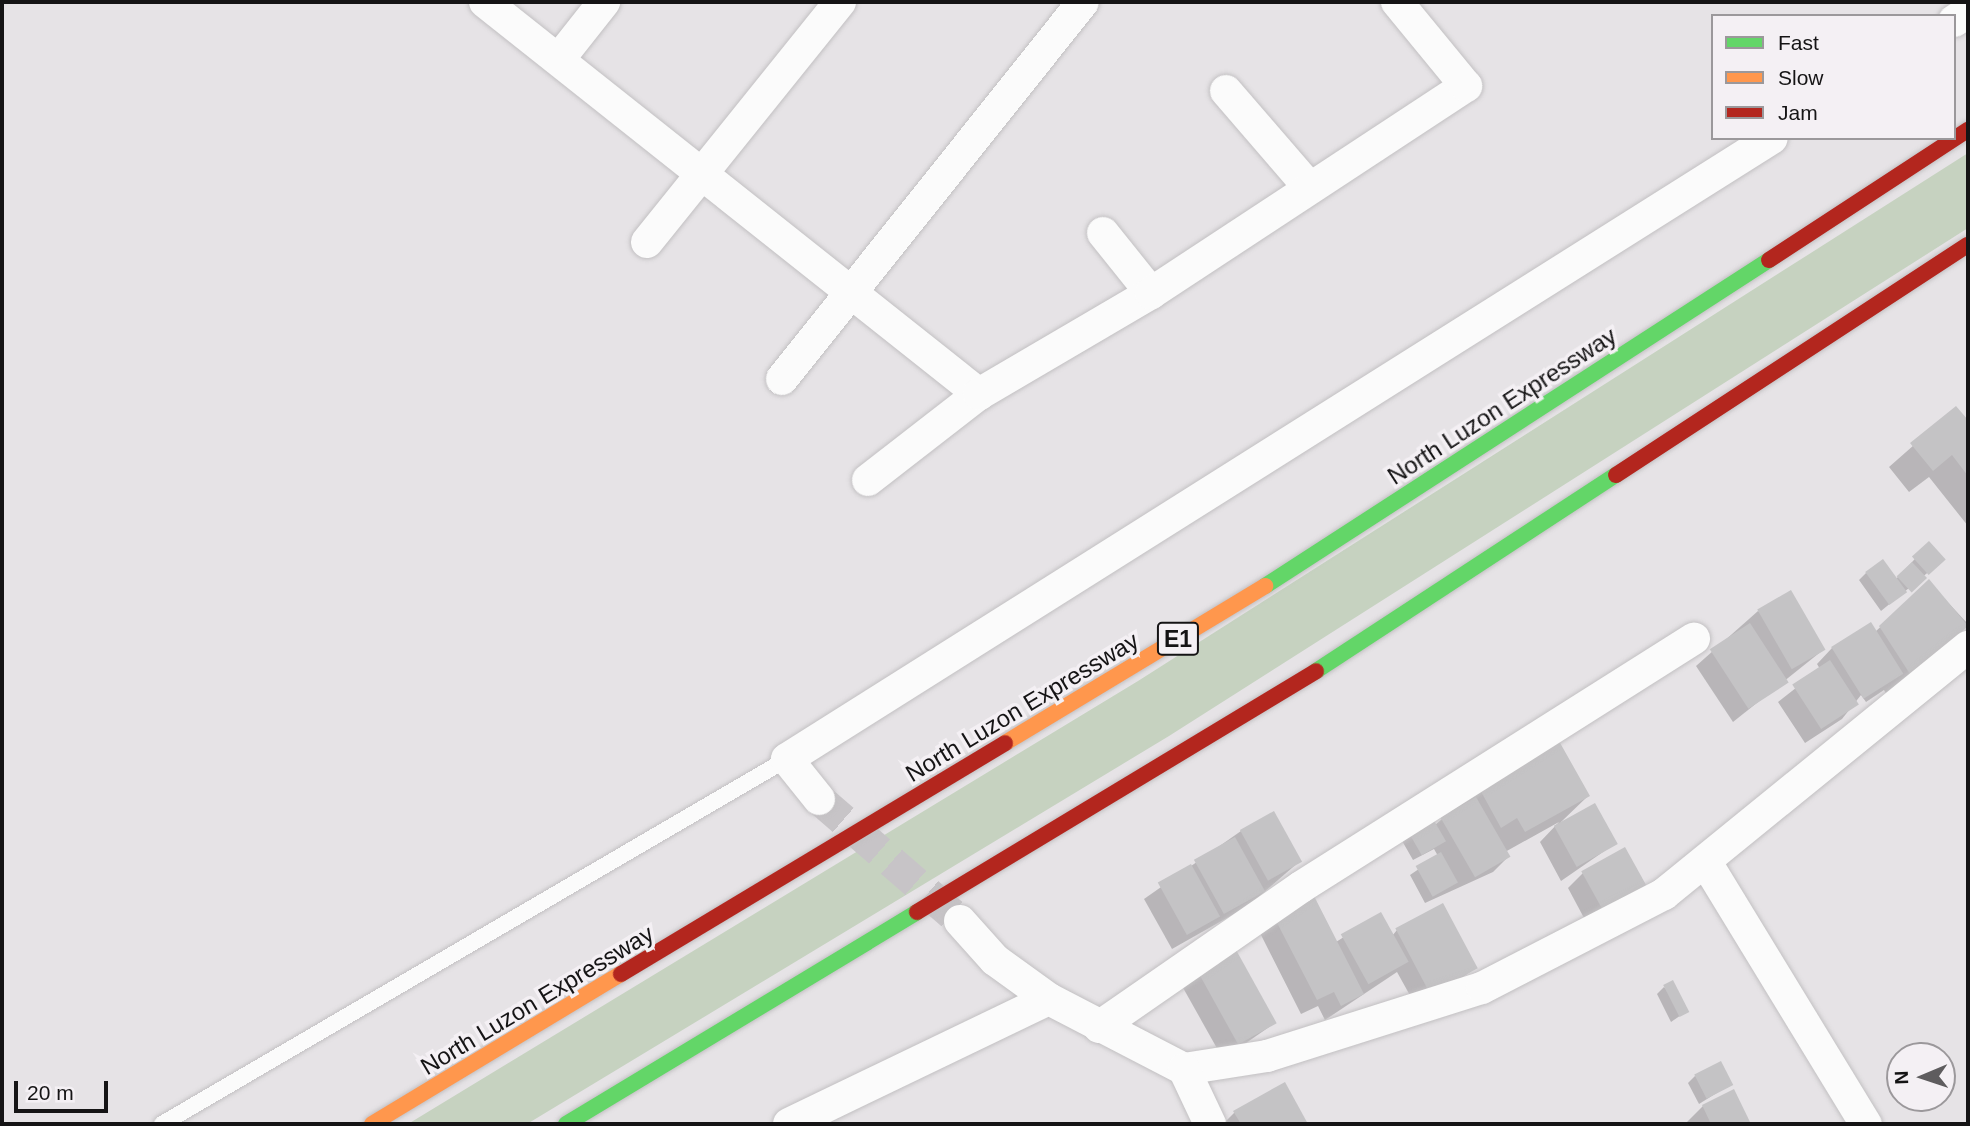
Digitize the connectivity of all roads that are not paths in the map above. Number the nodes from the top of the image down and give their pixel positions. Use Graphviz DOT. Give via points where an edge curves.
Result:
graph roads {
  1 [pos="485,2"];
  2 [pos="604,2"];
  3 [pos="840,2"];
  4 [pos="1083,2"];
  5 [pos="1397,2"];
  6 [pos="559,59"];
  7 [pos="1226,91"];
  8 [pos="1769,140"];
  9 [pos="1953,140"];
  10 [pos="699,177"];
  11 [pos="1307,185"];
  12 [pos="1103,233"];
  13 [pos="647,242"];
  14 [pos="1968,245"];
  15 [pos="849,291"];
  16 [pos="1151,293"];
  17 [pos="782,379"];
  18 [pos="979,394"];
  19 [pos="868,480"];
  20 [pos="1694,639"];
  21 [pos="1968,647"];
  22 [pos="787,759"];
  23 [pos="819,799"];
  24 [pos="1707,864"];
  25 [pos="960,920"];
  26 [pos="1049,999"];
  27 [pos="1099,1027"];
  28 [pos="1184,1069"];
  29 [pos="162,1124"];
  30 [pos="372,1124"];
  31 [pos="566,1124"];
  32 [pos="789,1124"];
  33 [pos="1210,1124"];
  34 [pos="1866,1124"];
  1 -- 6 [label="street"];
  2 -- 6 [label="street"];
  3 -- 10 [label="street"];
  4 -- 15 [label="street"];
  5 -- 11 [label="street" via="1466,86"];
  6 -- 10 [label="street"];
  7 -- 11 [label="street"];
  8 -- 22 [label="street"];
  9 -- 30 [label="highway, North Luzon Expressway / E1" via="1282,576"];
  10 -- 13 [label="street"];
  10 -- 15 [label="street"];
  11 -- 16 [label="street"];
  12 -- 16 [label="street"];
  14 -- 31 [label="highway" via="1326,665"];
  15 -- 17 [label="street"];
  15 -- 18 [label="street"];
  16 -- 18 [label="street"];
  18 -- 19 [label="street"];
  20 -- 27 [label="street" via="1301,887"];
  21 -- 24 [label="street"];
  22 -- 23 [label="street"];
  22 -- 29 [label="lane"];
  24 -- 28 [label="street" via="1579,943 1482,988 1267,1056"];
  24 -- 34 [label="street"];
  25 -- 26 [label="street" via="995,960"];
  26 -- 27 [label="street"];
  26 -- 32 [label="street"];
  27 -- 28 [label="street"];
  28 -- 33 [label="street"];
}
